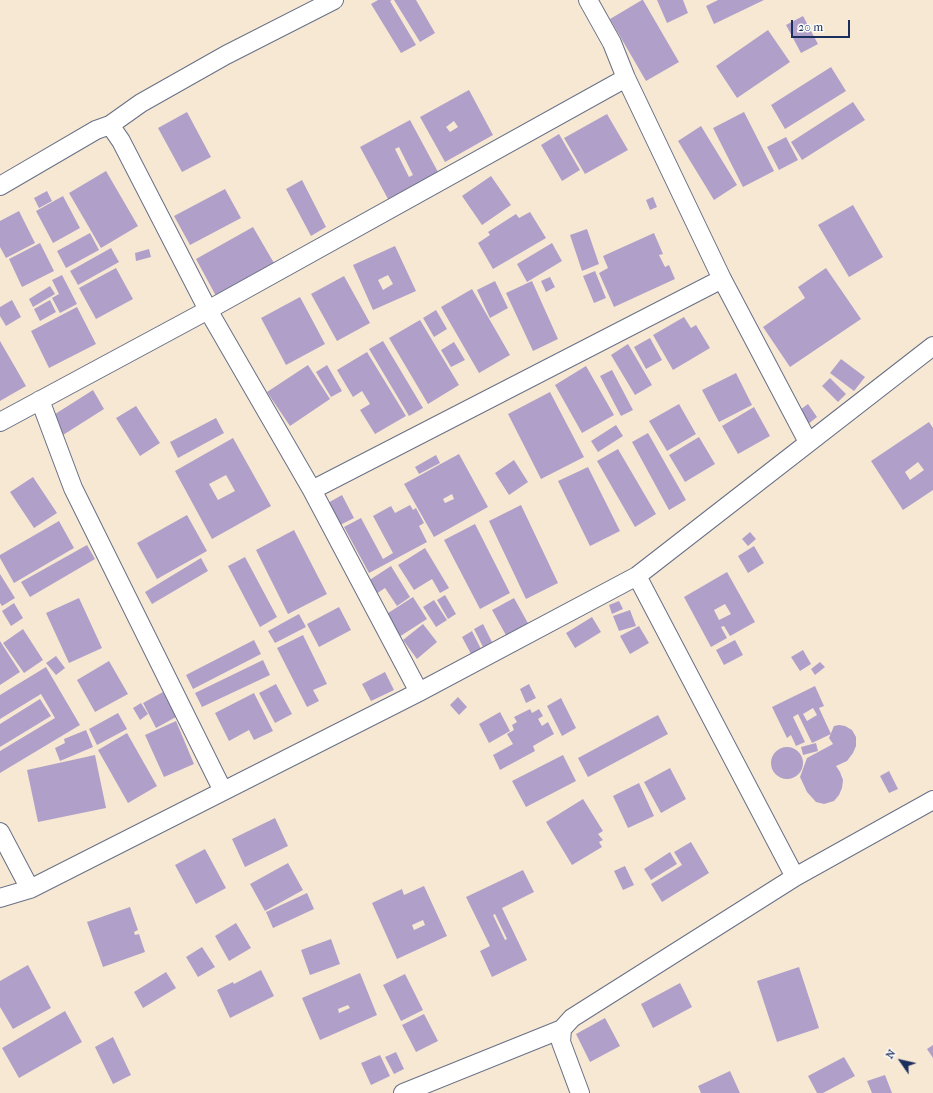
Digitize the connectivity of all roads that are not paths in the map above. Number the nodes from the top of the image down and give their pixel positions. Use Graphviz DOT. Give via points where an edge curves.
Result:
graph roads {
  1 [pos="334,0"];
  2 [pos="588,0"];
  3 [pos="626,78"];
  4 [pos="110,125"];
  5 [pos="2,182"];
  6 [pos="722,279"];
  7 [pos="208,310"];
  8 [pos="933,346"];
  9 [pos="40,400"];
  10 [pos="0,422"];
  11 [pos="808,442"];
  12 [pos="312,490"];
  13 [pos="637,576"];
  14 [pos="419,692"];
  15 [pos="223,791"];
  16 [pos="933,800"];
  17 [pos="0,832"];
  18 [pos="795,877"];
  19 [pos="30,889"];
  20 [pos="0,898"];
  21 [pos="562,1029"];
  22 [pos="403,1093"];
  23 [pos="580,1093"];
  1 -- 4 [label="street" via="226,55 141,103"];
  2 -- 3 [label="street" via="612,43"];
  3 -- 6 [label="street"];
  3 -- 7 [label="street"];
  4 -- 5 [label="street" via="96,130"];
  4 -- 7 [label="street" via="121,141"];
  6 -- 11 [label="street"];
  6 -- 12 [label="street"];
  7 -- 9 [label="street"];
  7 -- 12 [label="street"];
  8 -- 11 [label="street"];
  9 -- 10 [label="street"];
  9 -- 15 [label="street" via="73,488"];
  11 -- 13 [label="street"];
  12 -- 14 [label="street"];
  13 -- 14 [label="street"];
  13 -- 18 [label="street"];
  14 -- 15 [label="street"];
  15 -- 19 [label="street"];
  16 -- 18 [label="street"];
  17 -- 19 [label="street"];
  18 -- 21 [label="street" via="572,1018"];
  19 -- 20 [label="street"];
  21 -- 22 [label="street"];
  21 -- 23 [label="street" via="561,1042"];
}
